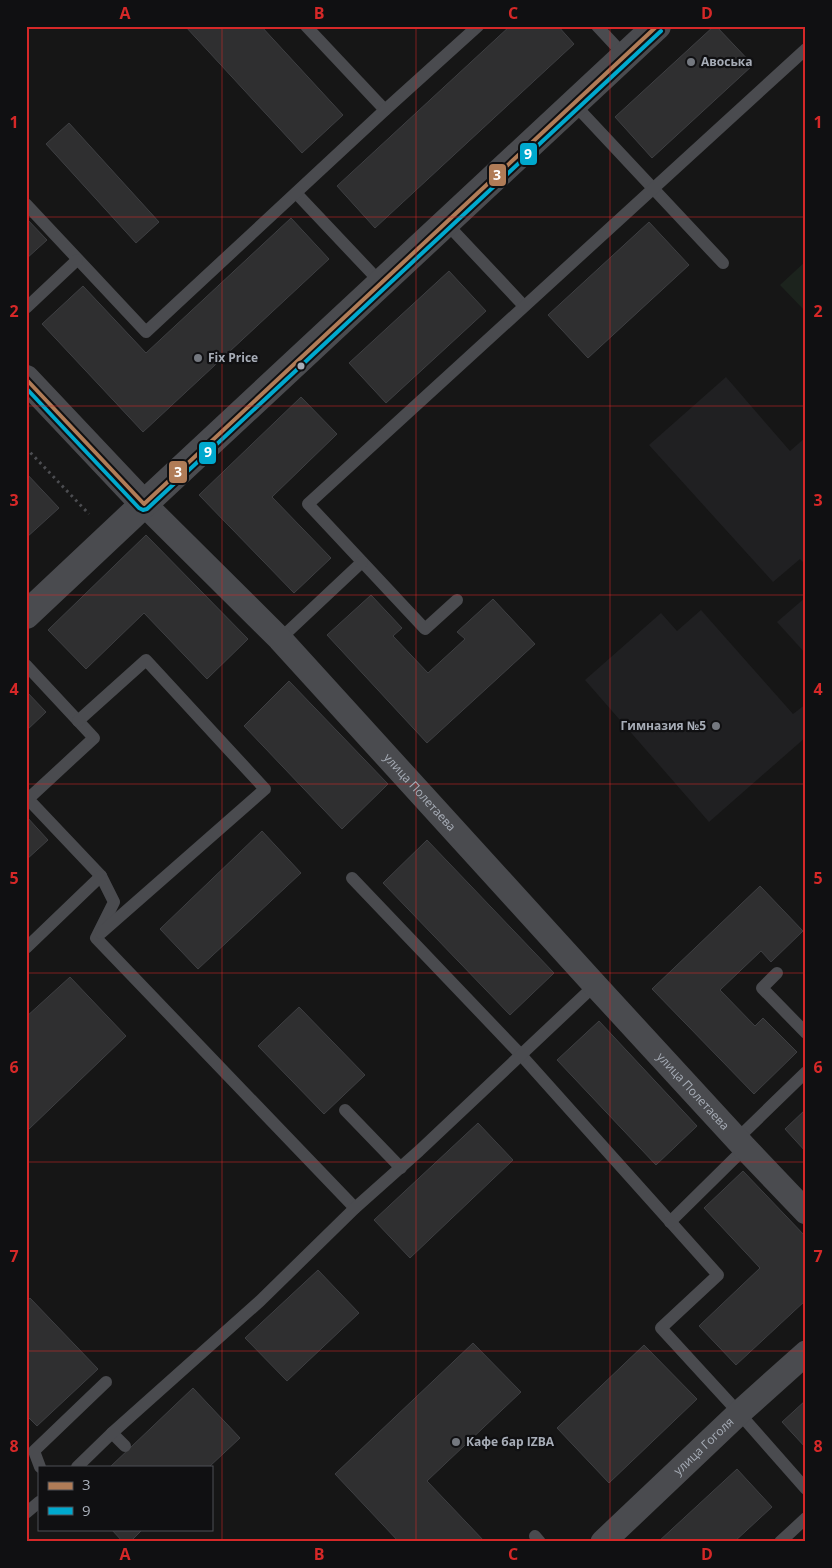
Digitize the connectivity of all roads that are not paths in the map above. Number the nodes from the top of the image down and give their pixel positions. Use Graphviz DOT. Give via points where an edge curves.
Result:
graph roads {
  1 [pos="306,26"];
  2 [pos="478,26"];
  3 [pos="597,26"];
  4 [pos="657,26"];
  5 [pos="806,49"];
  6 [pos="625,56"];
  7 [pos="574,104"];
  8 [pos="385,110"];
  9 [pos="653,188"];
  10 [pos="296,193"];
  11 [pos="26,204"];
  12 [pos="446,223"];
  13 [pos="77,260"];
  14 [pos="723,263"];
  15 [pos="381,283"];
  16 [pos="524,306"];
  17 [pos="26,308"];
  18 [pos="26,379"];
  19 [pos="144,504"];
  20 [pos="362,562"];
  21 [pos="457,600"];
  22 [pos="33,604"];
  23 [pos="280,639"];
  24 [pos="26,665"];
  25 [pos="78,721"];
  26 [pos="101,876"];
  27 [pos="352,878"];
  28 [pos="96,938"];
  29 [pos="26,948"];
  30 [pos="777,973"];
  31 [pos="595,985"];
  32 [pos="806,1033"];
  33 [pos="521,1055"];
  34 [pos="806,1072"];
  35 [pos="344,1110"];
  36 [pos="741,1143"];
  37 [pos="402,1168"];
  38 [pos="355,1208"];
  39 [pos="806,1212"];
  40 [pos="670,1222"];
  41 [pos="806,1353"];
  42 [pos="106,1382"];
  43 [pos="739,1413"];
  44 [pos="112,1433"];
  45 [pos="125,1446"];
  46 [pos="40,1466"];
  47 [pos="78,1466"];
  48 [pos="806,1489"];
  49 [pos="38,1503"];
  50 [pos="26,1513"];
  51 [pos="806,1518"];
  52 [pos="603,1542"];
  53 [pos="780,1542"];
  1 -- 8 [label="lane"];
  2 -- 8 [label="lane"];
  3 -- 6 [label="lane"];
  4 -- 6 [label="street"];
  5 -- 9 [label="lane"];
  6 -- 7 [label="street"];
  7 -- 9 [label="lane"];
  7 -- 12 [label="street"];
  8 -- 10 [label="lane"];
  9 -- 14 [label="lane"];
  9 -- 16 [label="lane"];
  10 -- 13 [label="lane" via="146,332"];
  10 -- 15 [label="lane"];
  11 -- 13 [label="lane"];
  12 -- 15 [label="street"];
  12 -- 16 [label="lane"];
  13 -- 17 [label="lane"];
  15 -- 19 [label="street"];
  16 -- 20 [label="lane" via="308,504"];
  18 -- 19 [label="street, улица Полетаева"];
  19 -- 22 [label="street"];
  19 -- 23 [label="street, улица Полетаева"];
  20 -- 21 [label="lane" via="425,629"];
  20 -- 23 [label="lane"];
  23 -- 31 [label="street, улица Полетаева"];
  24 -- 25 [label="lane"];
  25 -- 26 [label="lane" via="94,738 28,799"];
  25 -- 28 [label="lane" via="146,660 265,789"];
  26 -- 28 [label="lane" via="114,902"];
  26 -- 29 [label="lane"];
  27 -- 33 [label="lane"];
  28 -- 38 [label="lane"];
  30 -- 32 [label="lane" via="762,988"];
  31 -- 33 [label="lane"];
  31 -- 36 [label="street, улица Полетаева"];
  33 -- 37 [label="lane"];
  33 -- 40 [label="lane"];
  34 -- 36 [label="lane"];
  35 -- 37 [label="lane"];
  36 -- 39 [label="street, улица Полетаева"];
  36 -- 40 [label="lane"];
  37 -- 38 [label="lane"];
  38 -- 44 [label="lane" via="260,1301"];
  40 -- 43 [label="lane" via="718,1275 661,1328"];
  41 -- 43 [label="street, улица Гоголя"];
  42 -- 46 [label="lane" via="34,1451"];
  43 -- 48 [label="lane"];
  43 -- 52 [label="street, улица Гоголя"];
  44 -- 45 [label="lane"];
  44 -- 47 [label="lane"];
  49 -- 50 [label="lane"];
  51 -- 53 [label="lane"];
}
